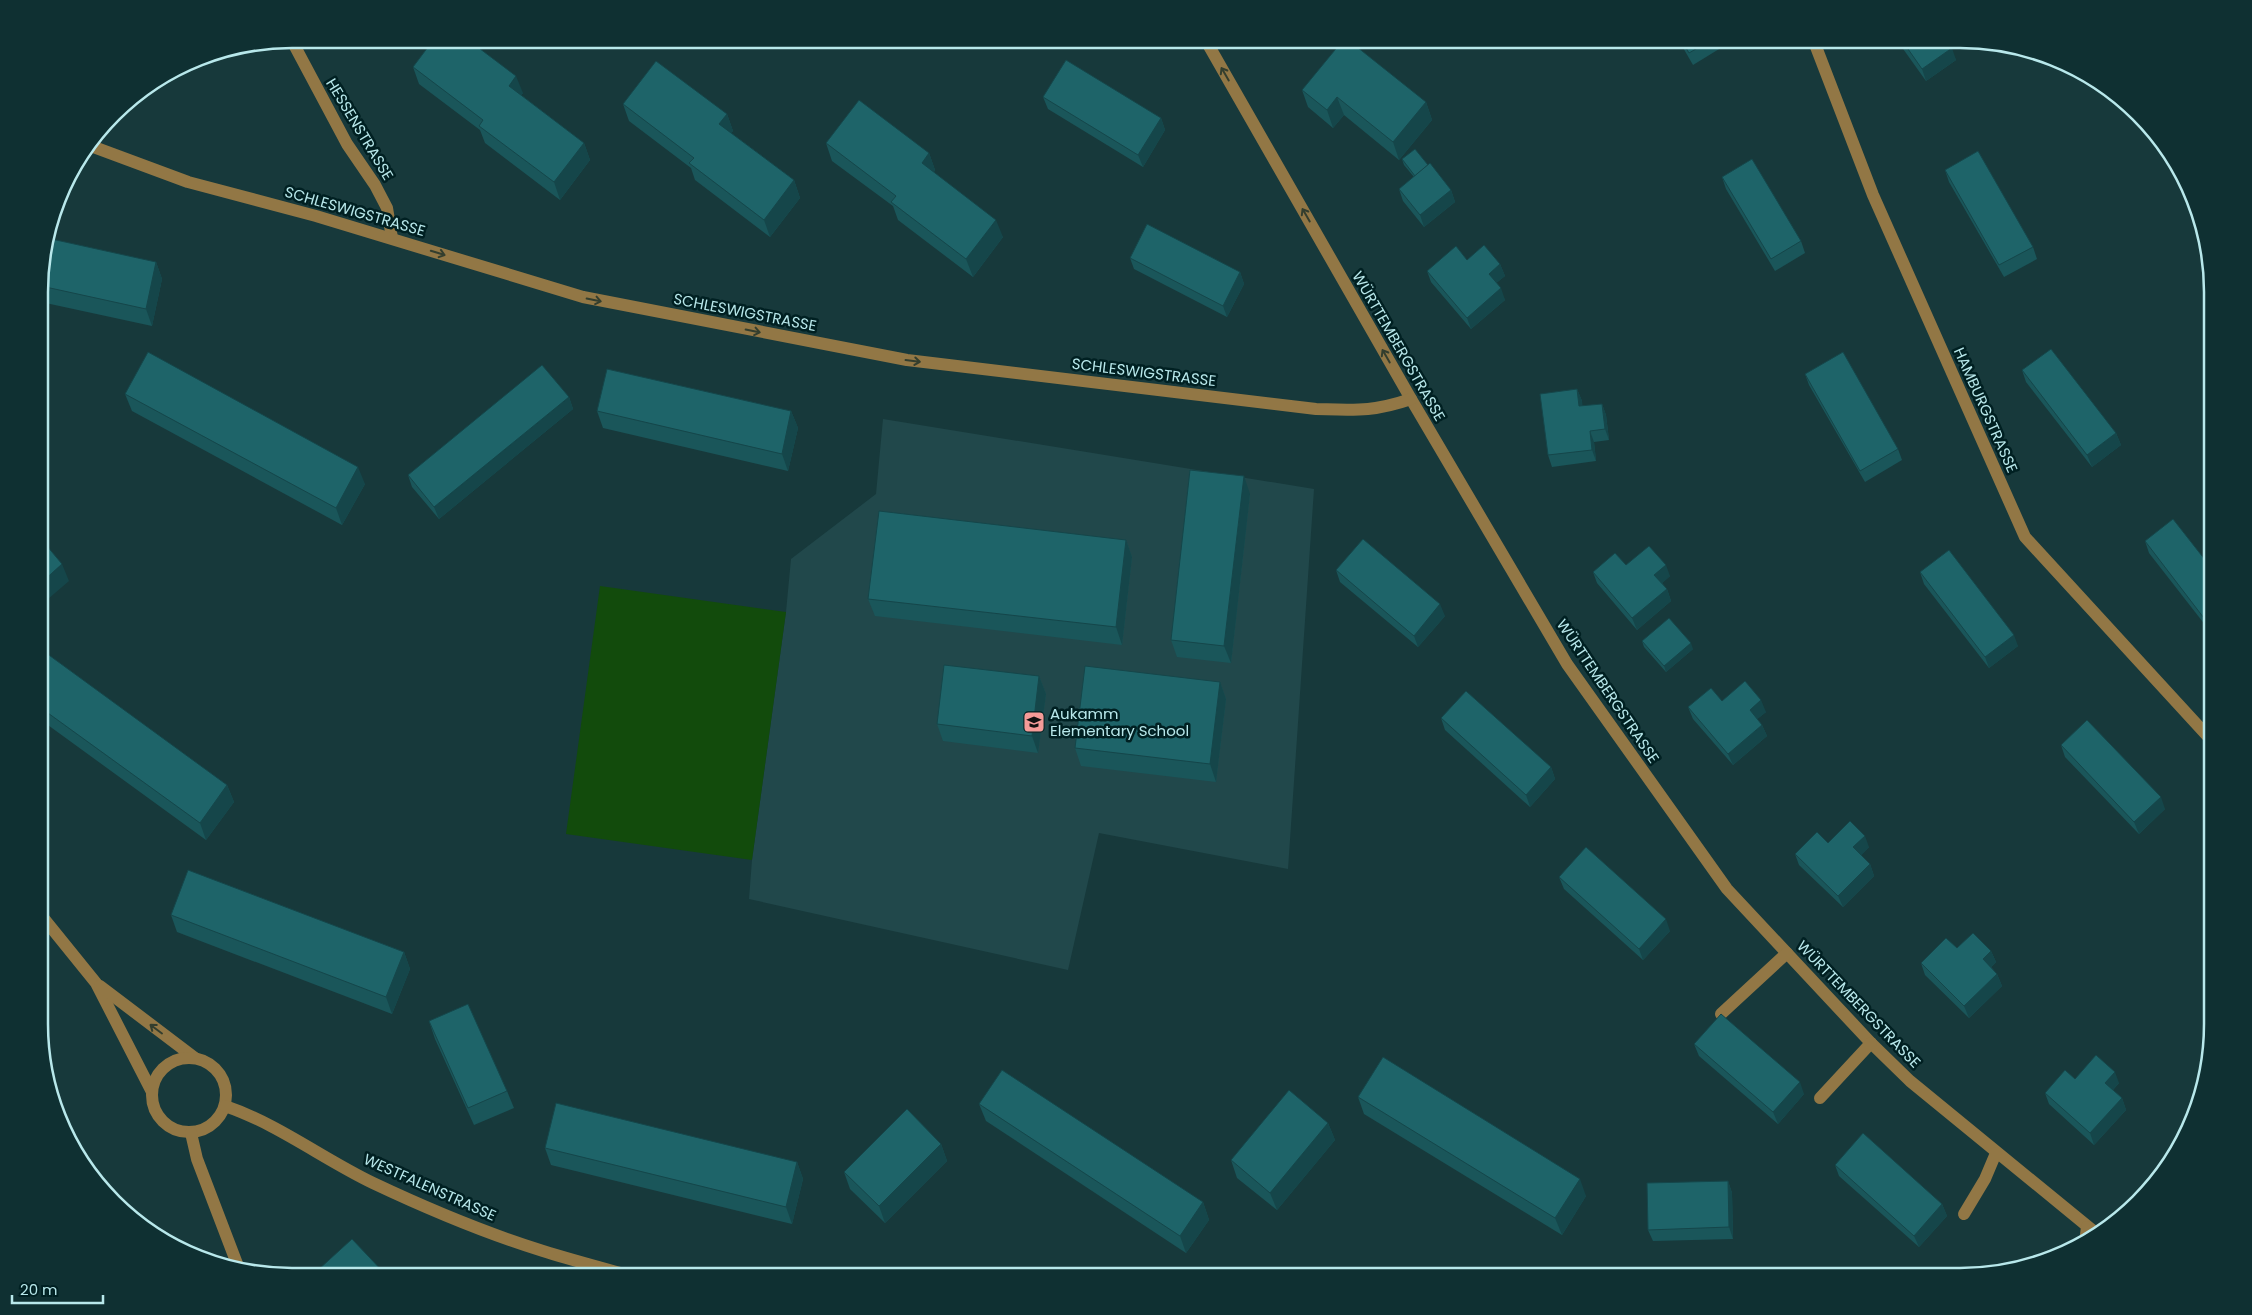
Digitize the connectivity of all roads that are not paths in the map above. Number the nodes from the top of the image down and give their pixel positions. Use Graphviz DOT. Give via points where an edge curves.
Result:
graph roads {
  1 [pos="296,48"];
  2 [pos="1210,48"];
  3 [pos="1816,48"];
  4 [pos="95,147"];
  5 [pos="392,238"];
  6 [pos="1410,399"];
  7 [pos="2204,732"];
  8 [pos="48,924"];
  9 [pos="1787,953"];
  10 [pos="96,983"];
  11 [pos="1721,1014"];
  12 [pos="1871,1043"];
  13 [pos="195,1058"];
  14 [pos="152,1092"];
  15 [pos="1820,1098"];
  16 [pos="225,1106"];
  17 [pos="191,1133"];
  18 [pos="1996,1153"];
  19 [pos="1964,1214"];
  20 [pos="2090,1230"];
  21 [pos="236,1261"];
  22 [pos="603,1268"];
  1 -- 5 [label="street, HESSENSTRASSE" via="347,144 387,208"];
  6 -- 2 [label="street, WÜRTTEMBERGSTRASSE, one-way"];
  3 -- 7 [label="street, HAMBURGSTRASSE" via="1872,195 2025,537"];
  4 -- 5 [label="street, SCHLESWIGSTRASSE" via="188,182"];
  5 -- 6 [label="street, SCHLESWIGSTRASSE, one-way" via="583,298 907,360 1316,409 1367,411"];
  6 -- 9 [label="street, WÜRTTEMBERGSTRASSE" via="1567,664 1727,889"];
  8 -- 10 [label="street"];
  9 -- 11 [label="street"];
  9 -- 12 [label="street, WÜRTTEMBERGSTRASSE"];
  13 -- 10 [label="street, one-way"];
  10 -- 14 [label="street"];
  12 -- 15 [label="street"];
  12 -- 18 [label="street, WÜRTTEMBERGSTRASSE" via="1910,1081"];
  13 -- 14 [label="street" via="171,1063 162,1070"];
  13 -- 16 [label="street" via="217,1070 226,1093"];
  14 -- 17 [label="street" via="158,1116 178,1131"];
  16 -- 17 [label="street" via="212,1124"];
  16 -- 22 [label="street, WESTFALENSTRASSE" via="250,1114 372,1182 469,1225"];
  17 -- 21 [label="street" via="197,1159"];
  18 -- 19 [label="street" via="1986,1179"];
  18 -- 20 [label="street, WÜRTTEMBERGSTRASSE"];
}
